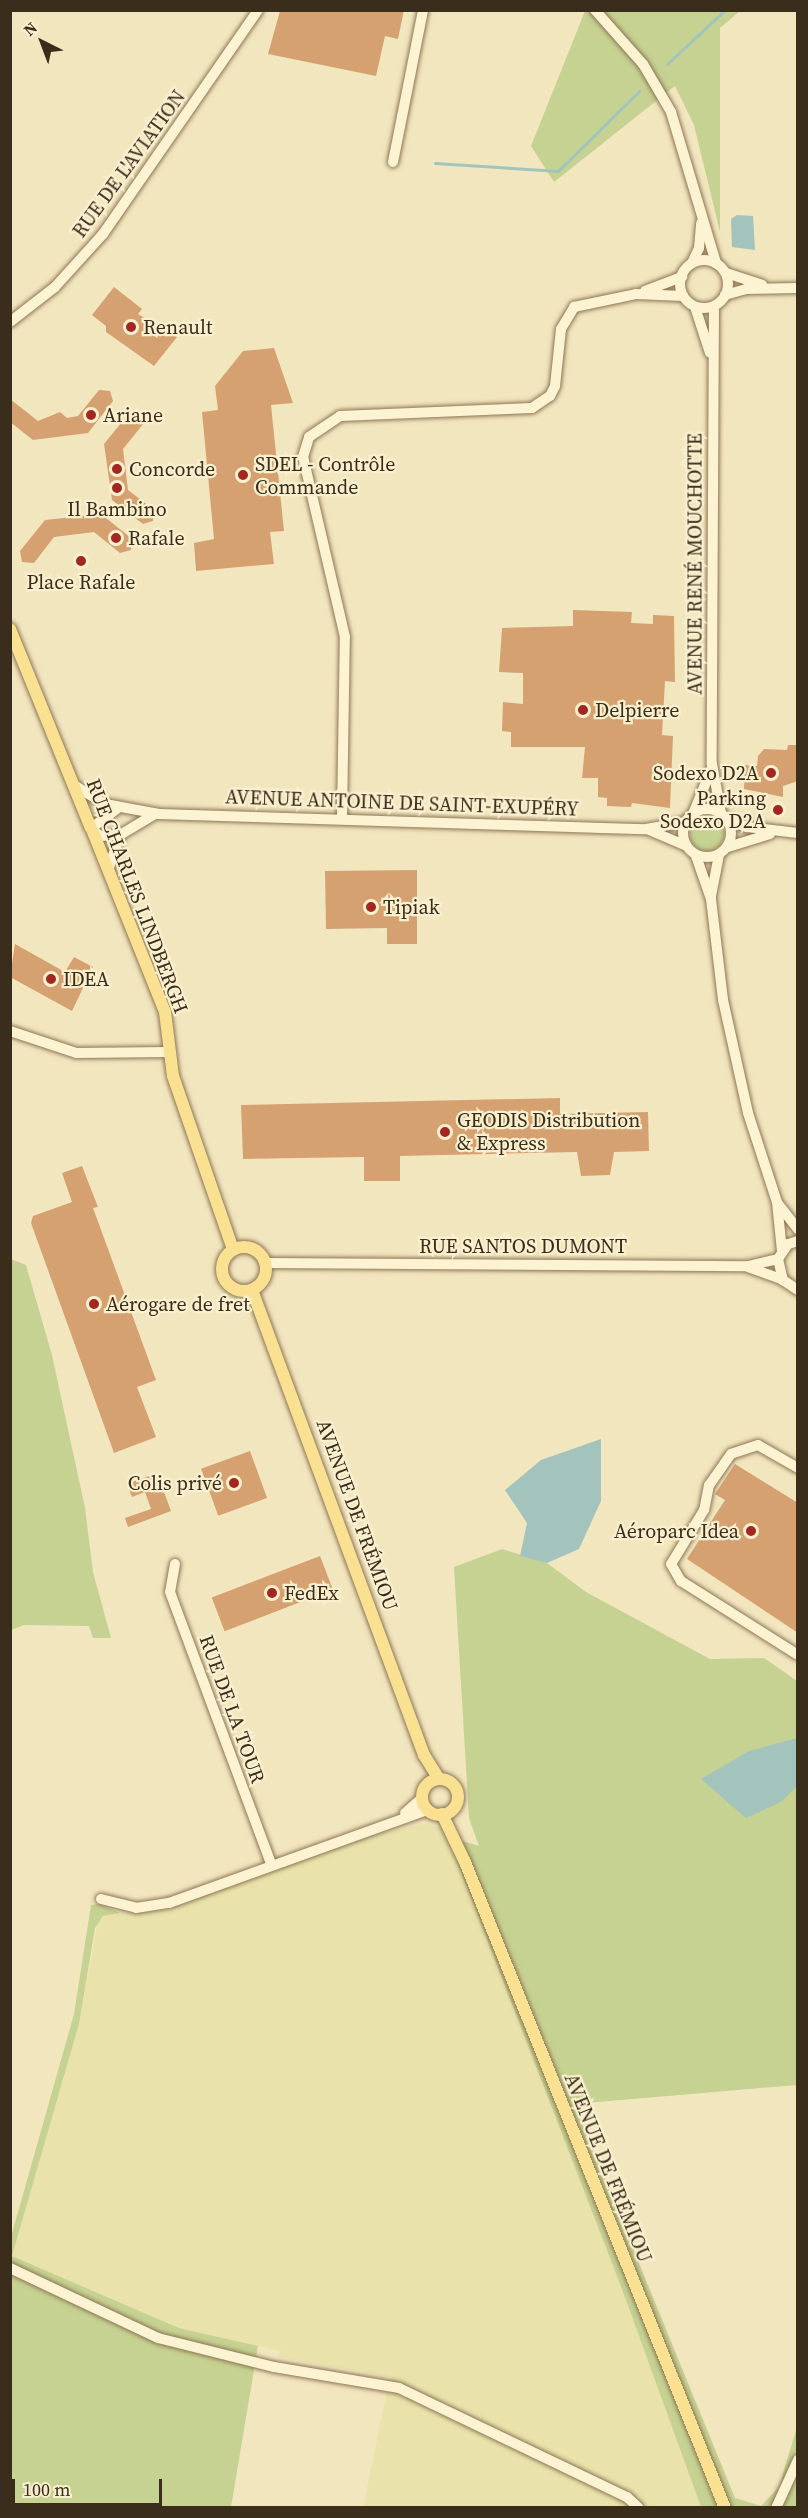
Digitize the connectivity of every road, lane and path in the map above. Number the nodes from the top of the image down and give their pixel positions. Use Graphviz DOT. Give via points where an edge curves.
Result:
graph roads {
  1 [pos="258,10"];
  2 [pos="423,10"];
  3 [pos="595,10"];
  4 [pos="393,162"];
  5 [pos="700,211"];
  6 [pos="692,263"];
  7 [pos="716,263"];
  8 [pos="726,273"];
  9 [pos="682,277"];
  10 [pos="798,288"];
  11 [pos="776,290"];
  12 [pos="636,294"];
  13 [pos="725,295"];
  14 [pos="683,296"];
  15 [pos="714,306"];
  16 [pos="695,307"];
  17 [pos="10,322"];
  18 [pos="713,365"];
  19 [pos="10,629"];
  20 [pos="712,764"];
  21 [pos="74,785"];
  22 [pos="118,808"];
  23 [pos="156,814"];
  24 [pos="724,816"];
  25 [pos="342,818"];
  26 [pos="689,818"];
  27 [pos="646,829"];
  28 [pos="92,830"];
  29 [pos="779,832"];
  30 [pos="798,833"];
  31 [pos="120,835"];
  32 [pos="685,845"];
  33 [pos="728,847"];
  34 [pos="719,855"];
  35 [pos="696,856"];
  36 [pos="108,870"];
  37 [pos="711,899"];
  38 [pos="10,1031"];
  39 [pos="169,1052"];
  40 [pos="777,1202"];
  41 [pos="798,1229"];
  42 [pos="798,1240"];
  43 [pos="233,1249"];
  44 [pos="780,1255"];
  45 [pos="266,1263"];
  46 [pos="748,1266"];
  47 [pos="783,1280"];
  48 [pos="252,1290"];
  49 [pos="798,1290"];
  50 [pos="798,1468"];
  51 [pos="175,1564"];
  52 [pos="798,1655"];
  53 [pos="434,1782"];
  54 [pos="422,1798"];
  55 [pos="428,1810"];
  56 [pos="446,1813"];
  57 [pos="402,1815"];
  58 [pos="271,1864"];
  59 [pos="101,1899"];
  60 [pos="10,2268"];
  61 [pos="798,2460"];
  62 [pos="639,2508"];
  63 [pos="725,2508"];
  64 [pos="776,2508"];
  1 -- 17 [label="street, RUE DE L'AVIATION" via="103,234 55,287"];
  2 -- 4 [label="street"];
  3 -- 5 [label="street" via="643,64 671,112"];
  5 -- 6 [label="street" via="701,241"];
  5 -- 7 [label="street"];
  6 -- 7 [label="street"];
  6 -- 9 [label="street"];
  7 -- 8 [label="street"];
  8 -- 11 [label="street"];
  8 -- 13 [label="street"];
  9 -- 12 [label="street"];
  9 -- 14 [label="street"];
  10 -- 11 [label="street"];
  11 -- 13 [label="street" via="746,289"];
  12 -- 14 [label="street"];
  12 -- 25 [label="street" via="587,301 567,313 561,329 555,386 550,396 531,408 340,416 309,437 303,457 345,638"];
  13 -- 15 [label="street"];
  14 -- 16 [label="street"];
  15 -- 16 [label="street"];
  15 -- 18 [label="street, AVENUE RENÉ MOUCHOTTE"];
  16 -- 18 [label="street, AVENUE RENÉ MOUCHOTTE"];
  18 -- 20 [label="street, AVENUE RENÉ MOUCHOTTE"];
  19 -- 21 [label="main road, RUE CHARLES LINDBERGH"];
  20 -- 24 [label="street, AVENUE RENÉ MOUCHOTTE"];
  20 -- 26 [label="street, AVENUE RENÉ MOUCHOTTE"];
  21 -- 22 [label="street, AVENUE ANTOINE DE SAINT-EXUPÉRY"];
  21 -- 28 [label="main road, RUE CHARLES LINDBERGH"];
  22 -- 23 [label="street, AVENUE ANTOINE DE SAINT-EXUPÉRY"];
  22 -- 28 [label="street"];
  23 -- 25 [label="street, AVENUE ANTOINE DE SAINT-EXUPÉRY"];
  23 -- 31 [label="street"];
  24 -- 26 [label="street" via="705,809"];
  24 -- 29 [label="street"];
  24 -- 33 [label="street" via="732,835"];
  25 -- 27 [label="street, AVENUE ANTOINE DE SAINT-EXUPÉRY"];
  26 -- 27 [label="street, AVENUE ANTOINE DE SAINT-EXUPÉRY"];
  26 -- 32 [label="street"];
  27 -- 32 [label="street, AVENUE ANTOINE DE SAINT-EXUPÉRY"];
  28 -- 31 [label="street"];
  28 -- 36 [label="main road, RUE CHARLES LINDBERGH"];
  29 -- 30 [label="street"];
  29 -- 33 [label="street"];
  31 -- 36 [label="street"];
  32 -- 35 [label="street"];
  33 -- 34 [label="street"];
  34 -- 35 [label="street"];
  34 -- 37 [label="street"];
  35 -- 37 [label="street"];
  36 -- 39 [label="main road, RUE CHARLES LINDBERGH" via="165,1012"];
  37 -- 40 [label="street" via="715,953 735,1057"];
  38 -- 39 [label="street" via="76,1053"];
  39 -- 43 [label="main road, RUE CHARLES LINDBERGH"];
  40 -- 41 [label="street"];
  40 -- 44 [label="street"];
  42 -- 44 [label="street"];
  43 -- 45 [label="main road" via="253,1248"];
  43 -- 48 [label="main road" via="224,1260 222,1275 231,1287"];
  44 -- 46 [label="street, RUE SANTOS DUMONT"];
  44 -- 47 [label="street"];
  45 -- 46 [label="street, RUE SANTOS DUMONT"];
  45 -- 48 [label="main road" via="262,1283"];
  46 -- 47 [label="street"];
  47 -- 49 [label="street"];
  48 -- 53 [label="main road, AVENUE DE FRÉMIOU"];
  50 -- 52 [label="street" via="758,1445 730,1454 709,1485 704,1510 671,1564 681,1581"];
  51 -- 58 [label="street, RUE DE LA TOUR" via="170,1592"];
  53 -- 54 [label="main road"];
  53 -- 56 [label="main road" via="456,1789 457,1801"];
  54 -- 55 [label="main road"];
  54 -- 57 [label="street"];
  55 -- 56 [label="main road"];
  55 -- 57 [label="street"];
  56 -- 63 [label="main road, AVENUE DE FRÉMIOU"];
  57 -- 58 [label="street"];
  58 -- 59 [label="street" via="144,1908"];
  60 -- 62 [label="street" via="158,2338 274,2367 399,2388 627,2497"];
  61 -- 64 [label="street"];
}
